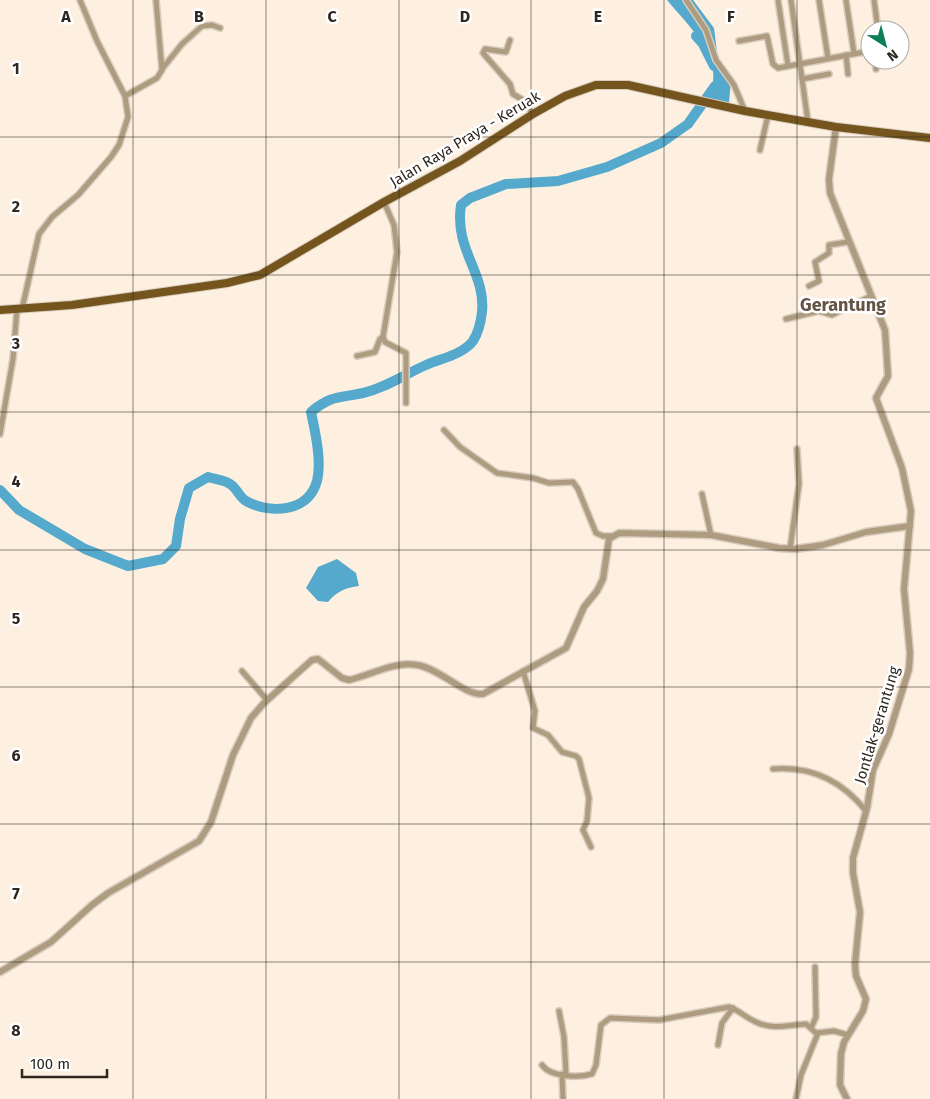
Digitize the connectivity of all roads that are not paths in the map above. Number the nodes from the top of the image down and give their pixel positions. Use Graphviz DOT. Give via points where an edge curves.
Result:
graph roads {
  1 [pos="80,0"];
  2 [pos="156,0"];
  3 [pos="686,0"];
  4 [pos="778,0"];
  5 [pos="791,0"];
  6 [pos="818,0"];
  7 [pos="846,0"];
  8 [pos="874,0"];
  9 [pos="877,20"];
  10 [pos="220,28"];
  11 [pos="510,40"];
  12 [pos="739,41"];
  13 [pos="860,52"];
  14 [pos="854,53"];
  15 [pos="846,55"];
  16 [pos="828,58"];
  17 [pos="800,64"];
  18 [pos="788,66"];
  19 [pos="162,70"];
  20 [pos="829,74"];
  21 [pos="848,74"];
  22 [pos="802,79"];
  23 [pos="126,96"];
  24 [pos="745,111"];
  25 [pos="533,114"];
  26 [pos="768,115"];
  27 [pos="808,122"];
  28 [pos="836,128"];
  29 [pos="930,138"];
  30 [pos="760,150"];
  31 [pos="384,202"];
  32 [pos="848,242"];
  33 [pos="809,286"];
  34 [pos="871,296"];
  35 [pos="19,309"];
  36 [pos="0,310"];
  37 [pos="786,319"];
  38 [pos="382,337"];
  39 [pos="357,356"];
  40 [pos="406,403"];
  41 [pos="444,430"];
  42 [pos="0,434"];
  43 [pos="797,449"];
  44 [pos="702,494"];
  45 [pos="910,526"];
  46 [pos="711,535"];
  47 [pos="613,536"];
  48 [pos="790,549"];
  49 [pos="242,671"];
  50 [pos="523,671"];
  51 [pos="268,700"];
  52 [pos="773,769"];
  53 [pos="866,811"];
  54 [pos="591,847"];
  55 [pos="815,967"];
  56 [pos="0,972"];
  57 [pos="733,1008"];
  58 [pos="559,1011"];
  59 [pos="811,1028"];
  60 [pos="818,1033"];
  61 [pos="848,1035"];
  62 [pos="718,1045"];
  63 [pos="542,1064"];
  64 [pos="564,1074"];
  65 [pos="564,1099"];
  66 [pos="796,1099"];
  67 [pos="847,1099"];
  1 -- 23 [label="street"];
  2 -- 19 [label="street"];
  3 -- 24 [label="street" via="706,30 716,60 734,85"];
  4 -- 18 [label="street"];
  5 -- 17 [label="street"];
  6 -- 16 [label="street"];
  7 -- 14 [label="street"];
  8 -- 9 [label="street"];
  10 -- 19 [label="street" via="202,26 182,44"];
  11 -- 25 [label="street" via="506,52 485,49 483,53 510,84 513,94"];
  12 -- 18 [label="street" via="767,36 774,66"];
  13 -- 14 [label="street"];
  14 -- 15 [label="street"];
  15 -- 16 [label="street"];
  15 -- 21 [label="street"];
  16 -- 17 [label="street"];
  17 -- 18 [label="street"];
  17 -- 22 [label="street"];
  19 -- 23 [label="street" via="157,78"];
  20 -- 22 [label="street"];
  22 -- 27 [label="street"];
  23 -- 35 [label="street" via="128,117 119,146 78,195 52,217 39,234"];
  24 -- 25 [label="main road, Jalan Raya Praya - Keruak" via="628,85 606,84 565,96"];
  24 -- 26 [label="main road, Jalan Raya Praya - Keruak"];
  25 -- 31 [label="main road, Jalan Raya Praya - Keruak" via="460,161"];
  26 -- 27 [label="main road, Jalan Raya Praya - Keruak"];
  26 -- 30 [label="street"];
  27 -- 28 [label="main road, Jalan Raya Praya - Keruak"];
  28 -- 29 [label="main road, Jalan Raya Praya - Keruak"];
  28 -- 32 [label="street, Jontlak-gerantung" via="828,185"];
  31 -- 35 [label="main road, Jalan Raya Praya - Keruak" via="269,271 249,279 72,305"];
  31 -- 38 [label="street" via="396,231 397,252"];
  32 -- 33 [label="street" via="829,245 829,253 815,262 819,281"];
  32 -- 34 [label="street, Jontlak-gerantung"];
  34 -- 37 [label="street" via="832,315 819,311"];
  34 -- 45 [label="street, Jontlak-gerantung" via="883,322 887,354 888,376 876,394 876,401 906,483"];
  35 -- 36 [label="main road, Jalan Raya Praya - Keruak"];
  35 -- 42 [label="street"];
  38 -- 39 [label="street" via="375,352"];
  38 -- 40 [label="street" via="406,354"];
  41 -- 47 [label="street" via="460,447 497,473 548,483 573,482 596,533"];
  43 -- 48 [label="street" via="799,484"];
  44 -- 46 [label="street"];
  45 -- 48 [label="street"];
  45 -- 53 [label="street, Jontlak-gerantung" via="904,589 910,661 889,734 873,770"];
  46 -- 47 [label="street" via="624,531"];
  46 -- 48 [label="street"];
  47 -- 50 [label="street" via="609,541 603,579 584,607 568,644 555,655"];
  49 -- 51 [label="street"];
  50 -- 51 [label="street" via="488,692 478,694 420,665 393,666 346,679 315,659"];
  50 -- 54 [label="street" via="536,711 533,728 548,735 562,752 578,758 589,798 583,830"];
  51 -- 56 [label="street" via="251,718 237,743 211,822 199,841 108,893 51,942"];
  52 -- 53 [label="street" via="802,769 821,776 848,790"];
  53 -- 61 [label="street, Jontlak-gerantung" via="852,865 860,912 856,976 865,994 865,1004"];
  55 -- 59 [label="street" via="816,1017"];
  57 -- 59 [label="street" via="754,1022 767,1026 806,1024"];
  57 -- 62 [label="street" via="722,1023"];
  57 -- 64 [label="street" via="659,1020 606,1019 601,1025 594,1072 588,1075"];
  58 -- 64 [label="street" via="564,1038"];
  59 -- 60 [label="street"];
  60 -- 61 [label="street" via="834,1031"];
  60 -- 66 [label="street" via="801,1075"];
  61 -- 67 [label="street, Jontlak-gerantung" via="841,1054 840,1078 841,1090"];
  63 -- 64 [label="street" via="551,1072"];
  64 -- 65 [label="street"];
}
